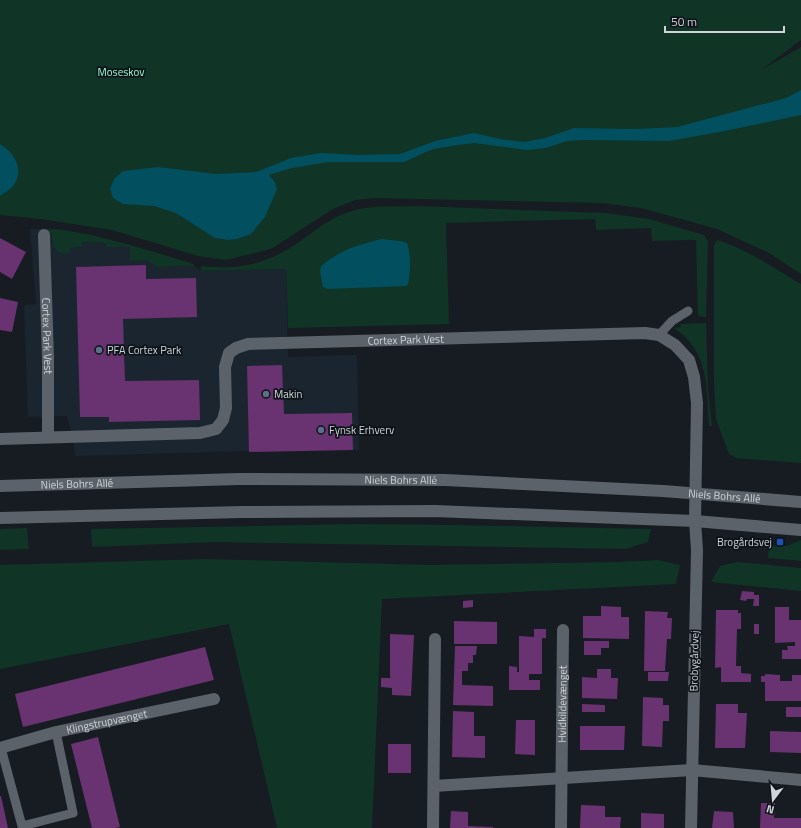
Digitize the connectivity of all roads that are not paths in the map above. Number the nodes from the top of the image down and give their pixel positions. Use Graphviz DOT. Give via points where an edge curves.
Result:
graph roads {
  1 [pos="44,235"];
  2 [pos="688,312"];
  3 [pos="659,335"];
  4 [pos="48,437"];
  5 [pos="0,439"];
  6 [pos="0,486"];
  7 [pos="696,494"];
  8 [pos="801,502"];
  9 [pos="0,518"];
  10 [pos="695,521"];
  11 [pos="801,530"];
  12 [pos="562,630"];
  13 [pos="435,639"];
  14 [pos="214,699"];
  15 [pos="56,732"];
  16 [pos="0,748"];
  17 [pos="692,770"];
  18 [pos="560,778"];
  19 [pos="801,780"];
  20 [pos="434,786"];
  21 [pos="433,828"];
  22 [pos="561,828"];
  23 [pos="691,828"];
  1 -- 4 [label="street, Cortex Park Vest"];
  2 -- 3 [label="lane" via="672,321"];
  3 -- 4 [label="street, Cortex Park Vest" via="645,333 248,344 229,353 225,367 226,408 223,420 216,429 200,433"];
  3 -- 7 [label="street, Cortex Park Vest" via="675,344 689,360 694,377 697,403"];
  4 -- 5 [label="street, Cortex Park Vest"];
  6 -- 7 [label="street, Niels Bohrs Allé" via="239,479 445,480"];
  7 -- 8 [label="street, Niels Bohrs Allé"];
  7 -- 10 [label="street, Brobygårdvej"];
  9 -- 10 [label="street" via="242,512 435,511"];
  10 -- 11 [label="street"];
  10 -- 17 [label="street, Brobygårdvej" via="697,550"];
  12 -- 18 [label="street, Hvidkildevænget"];
  13 -- 20 [label="street"];
  14 -- 15 [label="street, Klingstrupvænget"];
  15 -- 16 [label="street, Klingstrupvænget"];
  15 -- 16 [label="lane" via="73,813 22,826"];
  17 -- 18 [label="street"];
  17 -- 19 [label="street"];
  17 -- 23 [label="street, Brobygårdvej"];
  18 -- 20 [label="street"];
  18 -- 22 [label="street, Hvidkildevænget"];
  20 -- 21 [label="street"];
}
